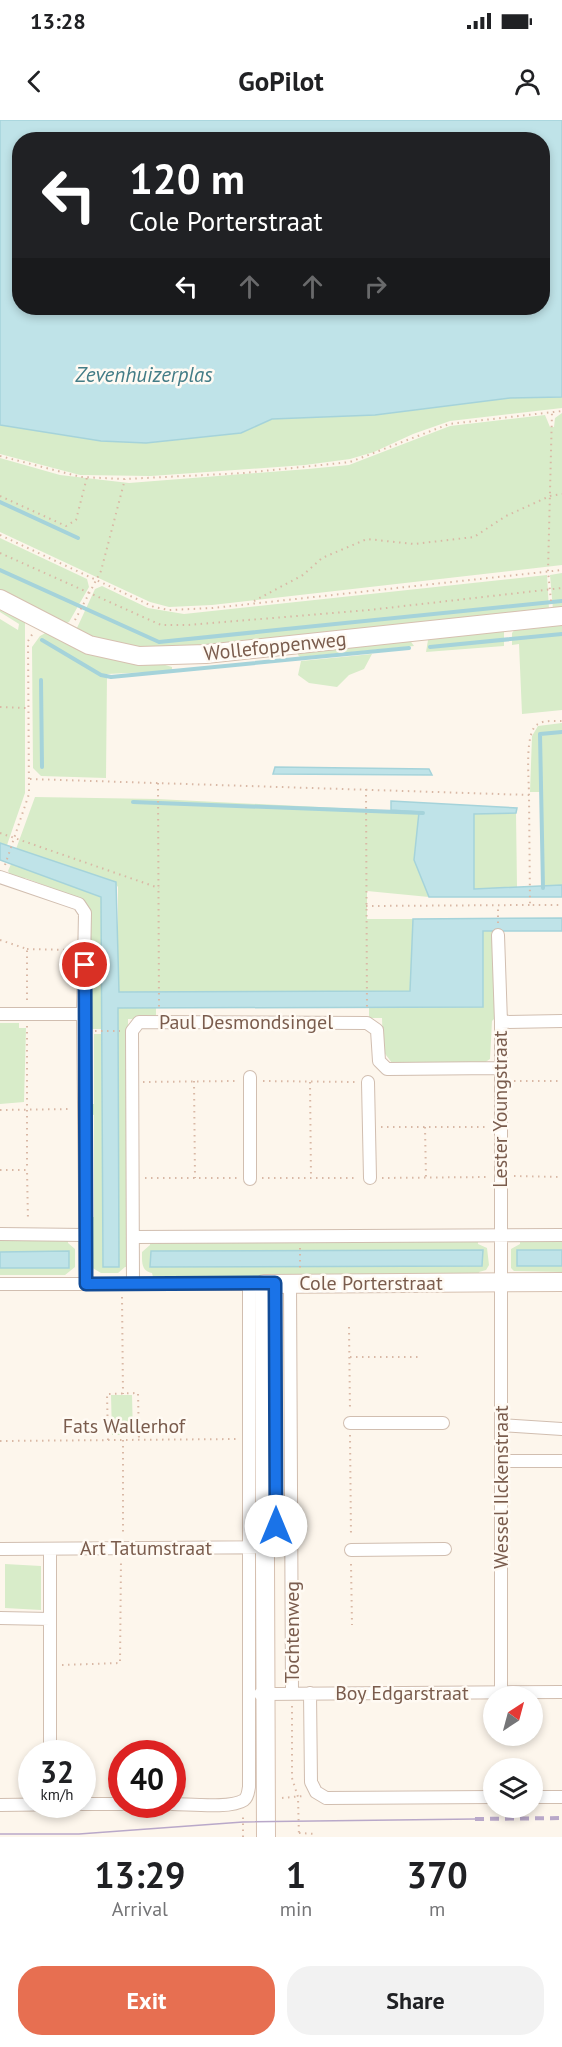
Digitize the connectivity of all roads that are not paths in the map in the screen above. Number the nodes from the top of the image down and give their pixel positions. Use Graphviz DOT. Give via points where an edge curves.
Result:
graph roads {
  1 [pos="0,599"];
  2 [pos="562,616"];
  3 [pos="0,877"];
  4 [pos="498,935"];
  5 [pos="0,1014"];
  6 [pos="83,1014"];
  7 [pos="501,1022"];
  8 [pos="562,1022"];
  9 [pos="499,1074"];
  10 [pos="250,1077"];
  11 [pos="368,1082"];
  12 [pos="370,1178"];
  13 [pos="250,1179"];
  14 [pos="0,1234"];
  15 [pos="85,1235"];
  16 [pos="500,1236"];
  17 [pos="562,1236"];
  18 [pos="133,1237"];
  19 [pos="275,1281"];
  20 [pos="501,1282"];
  21 [pos="562,1282"];
  22 [pos="0,1284"];
  23 [pos="86,1284"];
  24 [pos="128,1284"];
  25 [pos="350,1423"];
  26 [pos="443,1423"];
  27 [pos="502,1425"];
  28 [pos="562,1429"];
  29 [pos="501,1461"];
  30 [pos="562,1461"];
  31 [pos="271,1547"];
  32 [pos="0,1549"];
  33 [pos="50,1549"];
  34 [pos="445,1549"];
  35 [pos="351,1550"];
  36 [pos="0,1618"];
  37 [pos="50,1619"];
  38 [pos="501,1686"];
  39 [pos="543,1692"];
  40 [pos="562,1692"];
  41 [pos="310,1693"];
  42 [pos="483,1693"];
  43 [pos="271,1694"];
  44 [pos="50,1740"];
  45 [pos="483,1797"];
  46 [pos="543,1797"];
  47 [pos="562,1797"];
  48 [pos="186,1804"];
  49 [pos="0,1805"];
  50 [pos="18,1805"];
  51 [pos="266,1837"];
  52 [pos="277,1837"];
  1 -- 2 [label="street, Wollefoppenweg" via="89,645 113,652 172,657"];
  3 -- 6 [label="street" via="79,904 85,913"];
  4 -- 7 [label="street, Lester Youngstraat"];
  5 -- 6 [label="street"];
  6 -- 15 [label="street"];
  7 -- 8 [label="street"];
  7 -- 9 [label="street, Lester Youngstraat"];
  9 -- 16 [label="street, Lester Youngstraat"];
  9 -- 18 [label="street, Paul Desmondsingel" via="387,1069 379,1061 377,1030 367,1023 139,1022 132,1031"];
  10 -- 13 [label="street"];
  11 -- 12 [label="street"];
  14 -- 15 [label="street"];
  15 -- 23 [label="street"];
  16 -- 17 [label="street"];
  16 -- 18 [label="street"];
  16 -- 20 [label="street, Lester Youngstraat"];
  18 -- 24 [label="street, Paul Desmondsingel"];
  19 -- 20 [label="street, Cole Porterstraat"];
  19 -- 24 [label="street, Cole Porterstraat"];
  19 -- 31 [label="street"];
  19 -- 31 [label="street, Tochtenweg"];
  19 -- 31 [label="street, Tochtenweg" via="249,1439"];
  20 -- 21 [label="street, Cole Porterstraat"];
  20 -- 27 [label="street, Wessel Ilckenstraat"];
  22 -- 23 [label="street, Cole Porterstraat"];
  23 -- 24 [label="street, Cole Porterstraat"];
  25 -- 26 [label="street"];
  27 -- 28 [label="street"];
  27 -- 29 [label="street, Wessel Ilckenstraat"];
  29 -- 30 [label="street"];
  29 -- 38 [label="street, Wessel Ilckenstraat"];
  31 -- 33 [label="street, Art Tatumstraat"];
  31 -- 43 [label="street"];
  31 -- 43 [label="street, Tochtenweg"];
  32 -- 33 [label="street, Art Tatumstraat"];
  33 -- 37 [label="street"];
  34 -- 35 [label="street"];
  36 -- 37 [label="street"];
  37 -- 44 [label="street"];
  39 -- 40 [label="street, Boy Edgarstraat"];
  41 -- 42 [label="street, Boy Edgarstraat"];
  41 -- 43 [label="street, Boy Edgarstraat"];
  41 -- 45 [label="street" via="311,1782 316,1792 326,1798"];
  43 -- 48 [label="street, Tochtenweg" via="248,1796 233,1804"];
  43 -- 51 [label="street"];
  43 -- 52 [label="street"];
  46 -- 47 [label="street"];
  49 -- 50 [label="street"];
}
